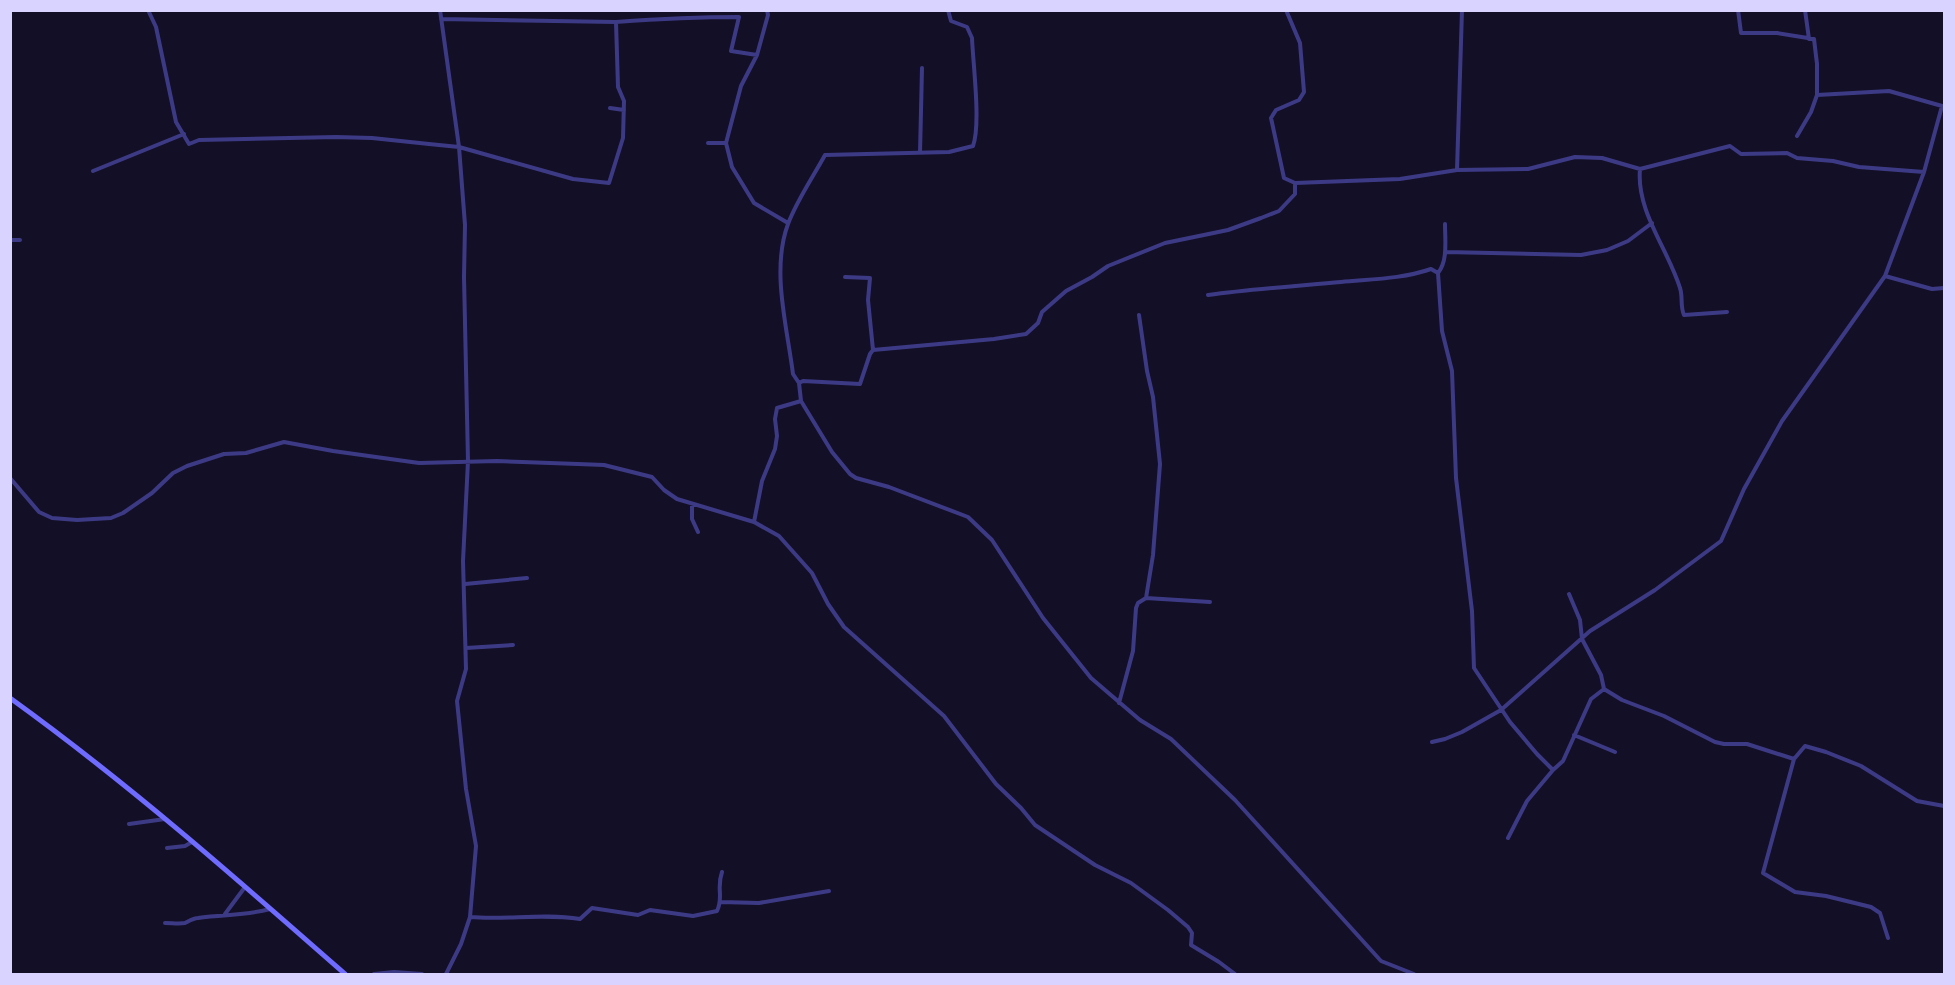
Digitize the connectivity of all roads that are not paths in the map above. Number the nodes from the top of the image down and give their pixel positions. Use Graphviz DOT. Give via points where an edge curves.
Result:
graph roads {
  1 [pos="148,10"];
  2 [pos="440,10"];
  3 [pos="767,10"];
  4 [pos="948,10"];
  5 [pos="1286,10"];
  6 [pos="1462,10"];
  7 [pos="1738,10"];
  8 [pos="1805,10"];
  9 [pos="441,19"];
  10 [pos="616,22"];
  11 [pos="1809,39"];
  12 [pos="757,55"];
  13 [pos="922,68"];
  14 [pos="1817,95"];
  15 [pos="1943,106"];
  16 [pos="610,108"];
  17 [pos="624,110"];
  18 [pos="184,134"];
  19 [pos="1797,136"];
  20 [pos="708,142"];
  21 [pos="726,143"];
  22 [pos="459,147"];
  23 [pos="920,153"];
  24 [pos="1640,169"];
  25 [pos="1457,170"];
  26 [pos="93,171"];
  27 [pos="1924,172"];
  28 [pos="1294,183"];
  29 [pos="788,223"];
  30 [pos="1652,223"];
  31 [pos="1445,224"];
  32 [pos="10,240"];
  33 [pos="20,240"];
  34 [pos="1445,252"];
  35 [pos="1438,273"];
  36 [pos="1885,276"];
  37 [pos="845,277"];
  38 [pos="1944,288"];
  39 [pos="1208,295"];
  40 [pos="1727,312"];
  41 [pos="1139,315"];
  42 [pos="873,350"];
  43 [pos="799,383"];
  44 [pos="801,401"];
  45 [pos="468,461"];
  46 [pos="10,478"];
  47 [pos="692,504"];
  48 [pos="754,522"];
  49 [pos="698,532"];
  50 [pos="527,578"];
  51 [pos="465,584"];
  52 [pos="1569,594"];
  53 [pos="1146,598"];
  54 [pos="1210,602"];
  55 [pos="1582,639"];
  56 [pos="513,645"];
  57 [pos="466,648"];
  58 [pos="1604,689"];
  59 [pos="10,698"];
  60 [pos="1119,703"];
  61 [pos="1501,710"];
  62 [pos="1574,735"];
  63 [pos="1432,742"];
  64 [pos="1615,752"];
  65 [pos="1794,759"];
  66 [pos="1553,770"];
  67 [pos="1944,806"];
  68 [pos="165,819"];
  69 [pos="129,824"];
  70 [pos="1508,838"];
  71 [pos="192,842"];
  72 [pos="167,848"];
  73 [pos="722,872"];
  74 [pos="245,887"];
  75 [pos="829,891"];
  76 [pos="721,902"];
  77 [pos="271,909"];
  78 [pos="225,914"];
  79 [pos="471,917"];
  80 [pos="165,923"];
  81 [pos="1888,938"];
  82 [pos="345,975"];
  83 [pos="374,975"];
  84 [pos="422,975"];
  85 [pos="446,975"];
  86 [pos="1235,975"];
  87 [pos="1414,975"];
  1 -- 18 [label="street" via="156,27 176,122"];
  2 -- 9 [label="street"];
  3 -- 12 [label="street"];
  4 -- 23 [label="street" via="951,21 967,27 972,38 976,139 973,146 949,152"];
  5 -- 28 [label="street" via="1300,43 1304,92 1299,100 1276,110 1272,118 1284,178"];
  6 -- 25 [label="street"];
  7 -- 11 [label="street" via="1741,33 1777,33"];
  8 -- 11 [label="street"];
  9 -- 10 [label="street"];
  9 -- 22 [label="street"];
  10 -- 12 [label="street" via="676,17 739,18 731,51"];
  10 -- 17 [label="street" via="618,87"];
  11 -- 14 [label="street" via="1814,39"];
  12 -- 21 [label="street" via="741,86"];
  13 -- 23 [label="street"];
  14 -- 15 [label="street" via="1888,91"];
  14 -- 19 [label="street"];
  15 -- 27 [label="street"];
  16 -- 17 [label="street"];
  17 -- 22 [label="street" via="623,138 609,183 573,179"];
  18 -- 22 [label="street" via="189,144 199,140 336,137"];
  18 -- 26 [label="street"];
  20 -- 21 [label="street"];
  21 -- 29 [label="street" via="732,167 754,203"];
  22 -- 45 [label="street" via="465,225"];
  23 -- 29 [label="street" via="825,155"];
  24 -- 25 [label="street" via="1602,158 1575,157 1528,169"];
  24 -- 27 [label="street" via="1730,146 1742,154 1787,153 1859,167"];
  24 -- 30 [label="street" via="1639,181"];
  25 -- 28 [label="street" via="1400,179"];
  27 -- 36 [label="street"];
  28 -- 42 [label="street" via="1294,194 1279,211 1228,230 1148,249 1108,266 1066,291 1042,312 1038,323 1026,334"];
  29 -- 43 [label="street" via="779,270 793,374"];
  30 -- 34 [label="street" via="1628,242 1581,255"];
  30 -- 40 [label="street" via="1681,291 1684,315"];
  31 -- 34 [label="street"];
  32 -- 33 [label="street"];
  34 -- 35 [label="street"];
  35 -- 39 [label="street" via="1431,269 1378,280"];
  35 -- 61 [label="street" via="1442,331 1452,371 1456,478 1472,611 1474,668"];
  36 -- 38 [label="street" via="1932,289"];
  36 -- 55 [label="street" via="1782,421 1744,489 1721,541"];
  37 -- 42 [label="street" via="870,278"];
  41 -- 53 [label="street" via="1160,464"];
  42 -- 43 [label="street" via="860,384"];
  43 -- 44 [label="street"];
  44 -- 48 [label="street" via="777,408 775,449 762,481"];
  44 -- 60 [label="street" via="850,474 968,517 992,540 1065,647"];
  45 -- 46 [label="street" via="419,463 284,442 188,466 173,473 152,494 111,518 52,518 39,512"];
  45 -- 47 [label="street" via="603,465 652,477 677,499"];
  45 -- 51 [label="street"];
  47 -- 48 [label="street"];
  47 -- 49 [label="street" via="692,519"];
  48 -- 86 [label="street" via="779,536 804,562 844,627 944,716 996,784 1035,825 1159,903 1188,927 1191,945"];
  50 -- 51 [label="street"];
  51 -- 57 [label="street"];
  52 -- 55 [label="street" via="1580,620"];
  53 -- 54 [label="street"];
  53 -- 60 [label="street" via="1136,608 1133,651"];
  55 -- 58 [label="street"];
  55 -- 61 [label="street"];
  56 -- 57 [label="street"];
  57 -- 79 [label="street" via="466,669 457,701 476,846"];
  58 -- 62 [label="street" via="1591,699"];
  58 -- 65 [label="street" via="1715,742 1747,744"];
  59 -- 68 [label="street"];
  60 -- 87 [label="street" via="1171,739 1235,800 1381,961"];
  61 -- 63 [label="street" via="1462,732"];
  61 -- 66 [label="street"];
  62 -- 64 [label="street"];
  62 -- 66 [label="street" via="1563,760"];
  65 -- 67 [label="street" via="1805,746 1826,752 1861,766 1917,801"];
  65 -- 81 [label="street" via="1763,873 1795,892 1871,907 1880,913"];
  66 -- 70 [label="street" via="1527,801"];
  68 -- 69 [label="street"];
  68 -- 71 [label="street"];
  71 -- 72 [label="street"];
  71 -- 74 [label="street"];
  73 -- 76 [label="street" via="718,882"];
  74 -- 77 [label="street"];
  74 -- 78 [label="street"];
  75 -- 76 [label="street" via="759,903"];
  76 -- 79 [label="street" via="717,911 693,916 650,910 638,915 592,908 580,919 554,915"];
  77 -- 78 [label="street" via="250,915"];
  77 -- 82 [label="street"];
  78 -- 80 [label="street" via="182,924"];
  79 -- 85 [label="street"];
  83 -- 84 [label="street"];
}
